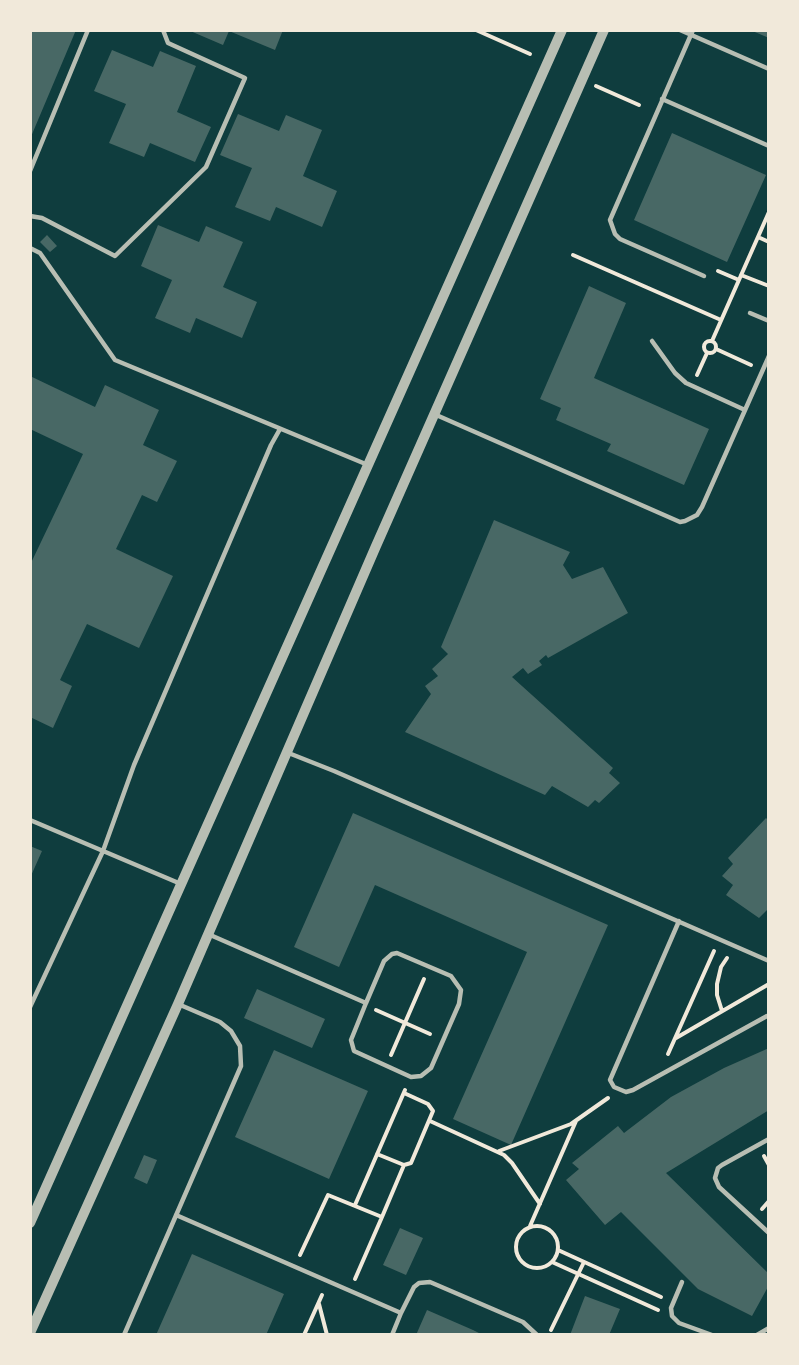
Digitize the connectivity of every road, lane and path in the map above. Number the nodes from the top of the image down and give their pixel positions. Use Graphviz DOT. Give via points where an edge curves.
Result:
graph roads {
  1 [pos="88,30"];
  2 [pos="163,30"];
  3 [pos="476,30"];
  4 [pos="562,30"];
  5 [pos="604,30"];
  6 [pos="680,30"];
  7 [pos="692,32"];
  8 [pos="530,54"];
  9 [pos="769,69"];
  10 [pos="593,84"];
  11 [pos="662,99"];
  12 [pos="639,105"];
  13 [pos="769,146"];
  14 [pos="30,171"];
  15 [pos="769,212"];
  16 [pos="30,216"];
  17 [pos="758,237"];
  18 [pos="769,242"];
  19 [pos="30,248"];
  20 [pos="573,255"];
  21 [pos="741,275"];
  22 [pos="704,276"];
  23 [pos="739,280"];
  24 [pos="769,286"];
  25 [pos="750,313"];
  26 [pos="721,320"];
  27 [pos="769,321"];
  28 [pos="652,341"];
  29 [pos="712,341"];
  30 [pos="716,349"];
  31 [pos="707,353"];
  32 [pos="769,357"];
  33 [pos="763,370"];
  34 [pos="692,386"];
  35 [pos="745,410"];
  36 [pos="434,414"];
  37 [pos="280,429"];
  38 [pos="368,465"];
  39 [pos="286,752"];
  40 [pos="30,820"];
  41 [pos="103,851"];
  42 [pos="181,884"];
  43 [pos="679,921"];
  44 [pos="208,934"];
  45 [pos="719,939"];
  46 [pos="735,946"];
  47 [pos="769,961"];
  48 [pos="430,966"];
  49 [pos="769,984"];
  50 [pos="178,1004"];
  51 [pos="365,1004"];
  52 [pos="30,1007"];
  53 [pos="722,1011"];
  54 [pos="768,1017"];
  55 [pos="405,1023"];
  56 [pos="675,1038"];
  57 [pos="443,1040"];
  58 [pos="386,1066"];
  59 [pos="658,1076"];
  60 [pos="411,1077"];
  61 [pos="618,1090"];
  62 [pos="404,1093"];
  63 [pos="430,1121"];
  64 [pos="576,1121"];
  65 [pos="769,1138"];
  66 [pos="499,1152"];
  67 [pos="377,1154"];
  68 [pos="404,1165"];
  69 [pos="540,1204"];
  70 [pos="313,1205"];
  71 [pos="355,1205"];
  72 [pos="321,1208"];
  73 [pos="176,1215"];
  74 [pos="382,1217"];
  75 [pos="30,1223"];
  76 [pos="530,1227"];
  77 [pos="769,1233"];
  78 [pos="558,1250"];
  79 [pos="552,1262"];
  80 [pos="584,1262"];
  81 [pos="295,1267"];
  82 [pos="578,1274"];
  83 [pos="328,1281"];
  84 [pos="682,1282"];
  85 [pos="350,1291"];
  86 [pos="673,1302"];
  87 [pos="318,1303"];
  88 [pos="401,1313"];
  89 [pos="672,1316"];
  90 [pos="769,1328"];
  91 [pos="30,1333"];
  92 [pos="547,1334"];
  93 [pos="124,1335"];
  94 [pos="304,1335"];
  95 [pos="327,1335"];
  96 [pos="392,1335"];
  97 [pos="537,1335"];
  98 [pos="712,1335"];
  99 [pos="757,1335"];
  1 -- 14 [label="lane"];
  2 -- 16 [label="lane" via="168,43 245,78 206,167 115,256 42,218"];
  3 -- 8 [label="path"];
  4 -- 38 [label="street"];
  5 -- 36 [label="street"];
  6 -- 7 [label="lane"];
  7 -- 9 [label="lane"];
  7 -- 11 [label="lane"];
  10 -- 12 [label="path"];
  11 -- 13 [label="lane"];
  11 -- 22 [label="lane" via="612,212 611,227 620,239"];
  15 -- 17 [label="path"];
  17 -- 18 [label="path"];
  17 -- 21 [label="path"];
  19 -- 37 [label="lane" via="40,253 115,360"];
  20 -- 26 [label="path"];
  21 -- 23 [label="path"];
  21 -- 24 [label="path"];
  22 -- 23 [label="path" via="715,271"];
  23 -- 26 [label="path"];
  25 -- 27 [label="lane"];
  26 -- 29 [label="path"];
  28 -- 34 [label="lane" via="675,373"];
  29 -- 30 [label="path"];
  29 -- 31 [label="path" via="703,345"];
  30 -- 31 [label="path"];
  30 -- 33 [label="path"];
  31 -- 34 [label="path"];
  32 -- 33 [label="lane"];
  33 -- 35 [label="lane"];
  34 -- 35 [label="lane"];
  35 -- 36 [label="lane" via="702,507 691,519 680,522"];
  36 -- 39 [label="street"];
  37 -- 38 [label="lane"];
  37 -- 41 [label="lane" via="134,765"];
  38 -- 42 [label="street"];
  39 -- 43 [label="lane"];
  39 -- 44 [label="street"];
  40 -- 41 [label="lane"];
  41 -- 42 [label="lane"];
  41 -- 52 [label="lane"];
  42 -- 75 [label="street"];
  43 -- 45 [label="lane"];
  43 -- 61 [label="lane" via="610,1080"];
  44 -- 50 [label="street"];
  44 -- 51 [label="lane"];
  45 -- 46 [label="lane"];
  45 -- 56 [label="path"];
  46 -- 47 [label="lane"];
  46 -- 53 [label="path" via="718,975 717,995"];
  48 -- 51 [label="lane" via="392,954 384,961"];
  48 -- 55 [label="path"];
  48 -- 57 [label="lane" via="456,980 460,990 459,1004"];
  49 -- 53 [label="path"];
  50 -- 73 [label="lane" via="226,1026 236,1036 242,1066"];
  50 -- 91 [label="street"];
  51 -- 55 [label="path"];
  51 -- 58 [label="lane" via="351,1046 359,1055"];
  53 -- 56 [label="path"];
  54 -- 59 [label="lane"];
  55 -- 57 [label="path"];
  55 -- 58 [label="path"];
  56 -- 59 [label="path"];
  57 -- 60 [label="lane" via="431,1068 421,1076"];
  58 -- 60 [label="lane"];
  59 -- 61 [label="lane" via="633,1090"];
  60 -- 62 [label="path"];
  61 -- 64 [label="path"];
  62 -- 63 [label="path" via="430,1106"];
  62 -- 67 [label="path"];
  63 -- 66 [label="path"];
  63 -- 68 [label="path" via="411,1163"];
  64 -- 66 [label="path"];
  64 -- 69 [label="path"];
  65 -- 77 [label="lane" via="722,1164 715,1173 719,1187"];
  66 -- 69 [label="path" via="512,1162"];
  67 -- 68 [label="path"];
  67 -- 71 [label="path"];
  68 -- 74 [label="path"];
  69 -- 76 [label="path"];
  70 -- 72 [label="path"];
  71 -- 72 [label="path" via="328,1195"];
  71 -- 74 [label="path"];
  72 -- 81 [label="path"];
  73 -- 81 [label="lane"];
  73 -- 93 [label="lane"];
  74 -- 85 [label="path"];
  76 -- 78 [label="path" via="542,1226 553,1232"];
  76 -- 79 [label="path" via="519,1234 515,1246 519,1258 534,1268"];
  78 -- 79 [label="path"];
  78 -- 80 [label="path"];
  79 -- 82 [label="path"];
  80 -- 82 [label="path"];
  80 -- 86 [label="path"];
  81 -- 83 [label="lane"];
  82 -- 89 [label="path"];
  82 -- 92 [label="path"];
  83 -- 85 [label="lane"];
  83 -- 87 [label="path"];
  84 -- 86 [label="lane"];
  85 -- 88 [label="lane"];
  86 -- 89 [label="lane"];
  87 -- 94 [label="path"];
  87 -- 95 [label="path"];
  88 -- 96 [label="lane"];
  88 -- 97 [label="lane" via="414,1287 430,1282 523,1322"];
  89 -- 98 [label="lane" via="679,1323"];
  90 -- 99 [label="lane"];
}
